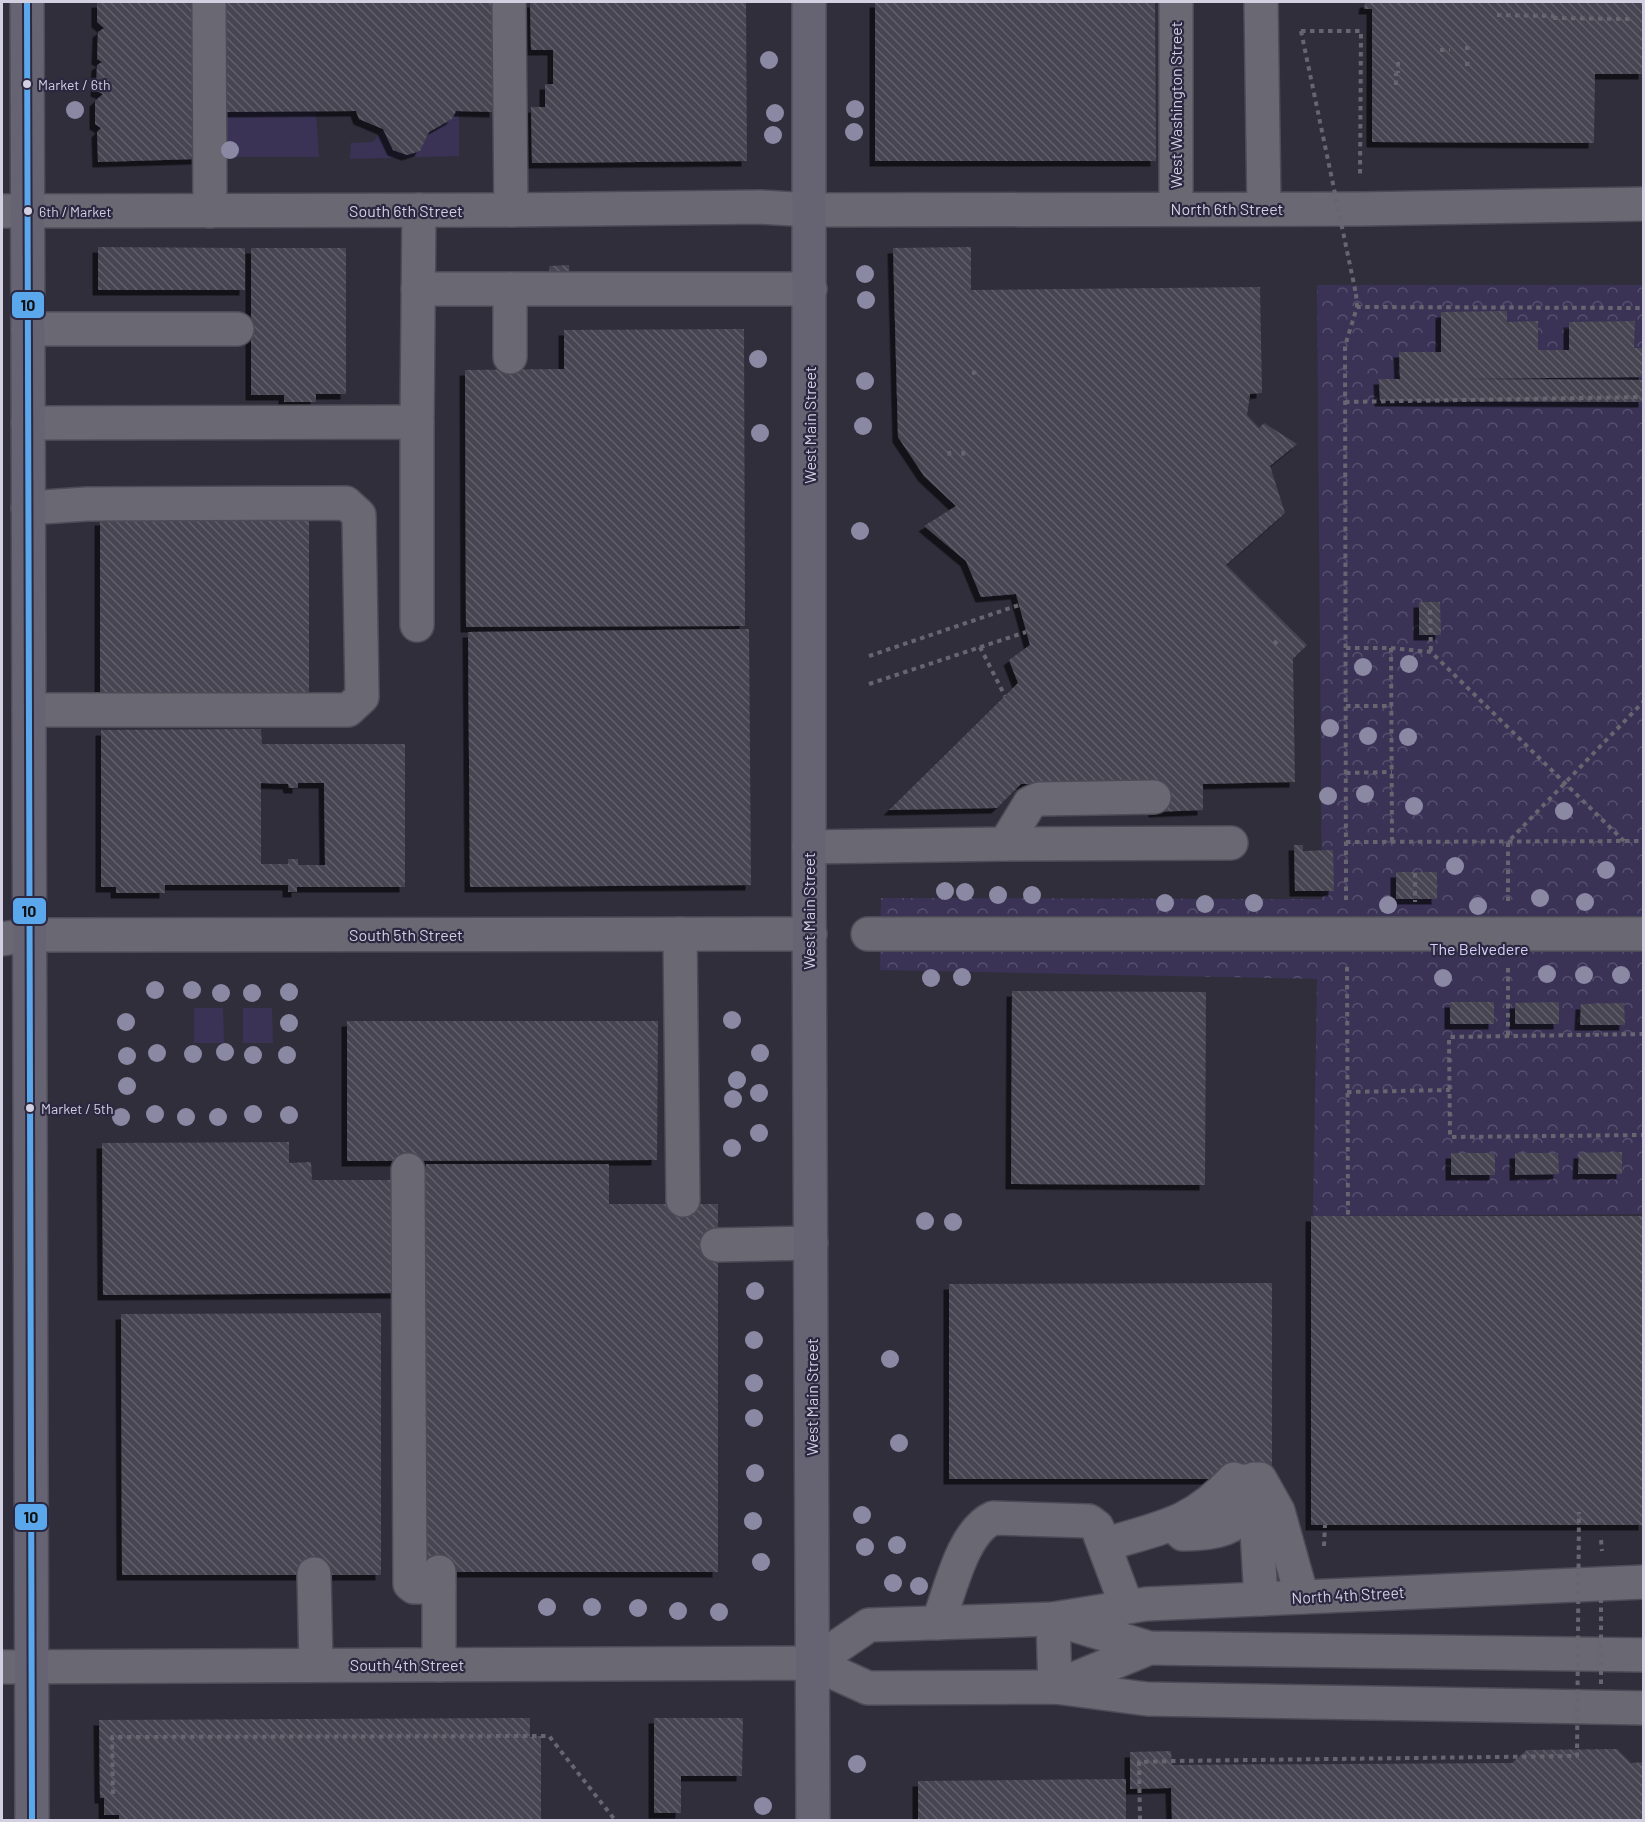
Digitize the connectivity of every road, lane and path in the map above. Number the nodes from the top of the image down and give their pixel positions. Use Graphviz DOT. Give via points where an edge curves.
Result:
graph roads {
  1 [pos="27,2"];
  2 [pos="209,2"];
  3 [pos="509,2"];
  4 [pos="809,2"];
  5 [pos="1176,2"];
  6 [pos="1261,2"];
  7 [pos="1497,15"];
  8 [pos="1630,19"];
  9 [pos="1450,50"];
  10 [pos="1440,51"];
  11 [pos="1398,62"];
  12 [pos="1465,64"];
  13 [pos="1471,64"];
  14 [pos="1396,85"];
  15 [pos="1359,164"];
  16 [pos="1644,204"];
  17 [pos="1176,209"];
  18 [pos="1264,209"];
  19 [pos="419,210"];
  20 [pos="511,210"];
  21 [pos="810,210"];
  22 [pos="15,211"];
  23 [pos="210,211"];
  24 [pos="418,289"];
  25 [pos="510,289"];
  26 [pos="810,289"];
  27 [pos="1357,307"];
  28 [pos="1644,308"];
  29 [pos="28,329"];
  30 [pos="237,329"];
  31 [pos="510,357"];
  32 [pos="979,372"];
  33 [pos="972,373"];
  34 [pos="1644,397"];
  35 [pos="1345,402"];
  36 [pos="417,422"];
  37 [pos="28,423"];
  38 [pos="949,451"];
  39 [pos="963,451"];
  40 [pos="964,458"];
  41 [pos="950,459"];
  42 [pos="28,507"];
  43 [pos="1019,605"];
  44 [pos="1430,610"];
  45 [pos="417,625"];
  46 [pos="1026,632"];
  47 [pos="1274,641"];
  48 [pos="1278,645"];
  49 [pos="980,647"];
  50 [pos="1346,648"];
  51 [pos="1391,648"];
  52 [pos="1431,652"];
  53 [pos="869,656"];
  54 [pos="869,684"];
  55 [pos="1005,696"];
  56 [pos="1644,702"];
  57 [pos="1346,706"];
  58 [pos="1392,706"];
  59 [pos="29,710"];
  60 [pos="1392,772"];
  61 [pos="1346,773"];
  62 [pos="1565,783"];
  63 [pos="1154,797"];
  64 [pos="1346,842"];
  65 [pos="1392,842"];
  66 [pos="1508,842"];
  67 [pos="1625,842"];
  68 [pos="1644,842"];
  69 [pos="1231,843"];
  70 [pos="1005,844"];
  71 [pos="809,847"];
  72 [pos="1415,873"];
  73 [pos="1415,899"];
  74 [pos="680,934"];
  75 [pos="810,934"];
  76 [pos="868,934"];
  77 [pos="1346,934"];
  78 [pos="1507,934"];
  79 [pos="1644,934"];
  80 [pos="16,937"];
  81 [pos="1644,1034"];
  82 [pos="1508,1036"];
  83 [pos="1450,1090"];
  84 [pos="1347,1092"];
  85 [pos="1644,1135"];
  86 [pos="408,1170"];
  87 [pos="683,1200"];
  88 [pos="1348,1216"];
  89 [pos="811,1243"];
  90 [pos="717,1245"];
  91 [pos="1248,1479"];
  92 [pos="1579,1512"];
  93 [pos="1325,1525"];
  94 [pos="1104,1545"];
  95 [pos="1324,1553"];
  96 [pos="314,1574"];
  97 [pos="1644,1582"];
  98 [pos="1302,1597"];
  99 [pos="1260,1599"];
  100 [pos="1601,1599"];
  101 [pos="1136,1606"];
  102 [pos="1053,1619"];
  103 [pos="938,1623"];
  104 [pos="1149,1648"];
  105 [pos="1644,1655"];
  106 [pos="813,1663"];
  107 [pos="316,1665"];
  108 [pos="439,1665"];
  109 [pos="17,1667"];
  110 [pos="1601,1684"];
  111 [pos="1055,1687"];
  112 [pos="1147,1700"];
  113 [pos="1644,1708"];
  114 [pos="113,1794"];
  115 [pos="32,1821"];
  116 [pos="615,1821"];
  117 [pos="813,1821"];
  118 [pos="1140,1821"];
  1 -- 22 [label="main road"];
  2 -- 23 [label="street"];
  3 -- 20 [label="street"];
  4 -- 21 [label="main road, West Main Street"];
  5 -- 17 [label="street, West Washington Street"];
  6 -- 18 [label="street"];
  7 -- 8 [label="path"];
  9 -- 10 [label="path"];
  11 -- 14 [label="path"];
  12 -- 13 [label="path"];
  15 -- 27 [label="path, bridge" via="1361,31 1301,31"];
  16 -- 18 [label="street, North 6th Street"];
  17 -- 18 [label="street, North 6th Street"];
  17 -- 21 [label="street, North 6th Street"];
  19 -- 20 [label="street, South 6th Street"];
  19 -- 23 [label="street, South 6th Street"];
  19 -- 24 [label="street"];
  20 -- 21 [label="street, South 6th Street"];
  21 -- 26 [label="main road, West Main Street"];
  22 -- 23 [label="street, South 6th Street"];
  22 -- 29 [label="main road"];
  24 -- 25 [label="street"];
  24 -- 36 [label="street"];
  25 -- 26 [label="street"];
  25 -- 31 [label="street"];
  26 -- 71 [label="main road, West Main Street"];
  27 -- 28 [label="path"];
  27 -- 35 [label="path" via="1345,346"];
  29 -- 30 [label="street"];
  29 -- 37 [label="main road"];
  32 -- 33 [label="path"];
  34 -- 35 [label="path"];
  35 -- 50 [label="path"];
  36 -- 37 [label="street"];
  36 -- 45 [label="street"];
  37 -- 42 [label="main road"];
  38 -- 41 [label="path"];
  39 -- 40 [label="path"];
  42 -- 59 [label="main road"];
  42 -- 59 [label="street" via="346,503 358,515 362,697 348,710"];
  43 -- 53 [label="path"];
  44 -- 52 [label="path"];
  46 -- 49 [label="path"];
  47 -- 48 [label="path"];
  49 -- 54 [label="path"];
  49 -- 55 [label="path"];
  50 -- 51 [label="path"];
  50 -- 57 [label="path"];
  51 -- 52 [label="path"];
  51 -- 58 [label="path"];
  52 -- 62 [label="path"];
  56 -- 62 [label="path"];
  57 -- 58 [label="path"];
  57 -- 61 [label="path"];
  58 -- 60 [label="path"];
  59 -- 80 [label="main road"];
  60 -- 61 [label="path"];
  60 -- 65 [label="path"];
  61 -- 64 [label="path"];
  62 -- 66 [label="path"];
  62 -- 67 [label="path"];
  63 -- 70 [label="street" via="1039,798 1030,803"];
  64 -- 65 [label="path"];
  64 -- 77 [label="path"];
  65 -- 66 [label="path"];
  66 -- 67 [label="path"];
  66 -- 78 [label="path"];
  67 -- 68 [label="path"];
  69 -- 70 [label="street"];
  70 -- 71 [label="street"];
  71 -- 75 [label="main road, West Main Street"];
  72 -- 73 [label="path"];
  74 -- 75 [label="street, South 5th Street"];
  74 -- 80 [label="street, South 5th Street"];
  74 -- 87 [label="street"];
  75 -- 89 [label="main road, West Main Street"];
  76 -- 77 [label="street"];
  77 -- 78 [label="street"];
  77 -- 84 [label="path"];
  78 -- 79 [label="street"];
  78 -- 82 [label="path"];
  80 -- 109 [label="main road"];
  81 -- 82 [label="path"];
  82 -- 83 [label="path" via="1449,1037"];
  83 -- 84 [label="path"];
  83 -- 85 [label="path" via="1450,1137"];
  84 -- 88 [label="path"];
  86 -- 108 [label="street" via="410,1584 414,1587 439,1579"];
  89 -- 90 [label="street"];
  89 -- 106 [label="main road, West Main Street"];
  91 -- 94 [label="street" via="1173,1525"];
  91 -- 98 [label="street" via="1278,1511"];
  91 -- 99 [label="street"];
  92 -- 118 [label="path, bridge" via="1577,1756 1139,1762"];
  93 -- 95 [label="path"];
  94 -- 101 [label="street"];
  94 -- 103 [label="street" via="1097,1527 1089,1521 993,1518 982,1523 970,1538"];
  96 -- 107 [label="street"];
  97 -- 98 [label="street, North 4th Street"];
  98 -- 99 [label="street, North 4th Street"];
  99 -- 101 [label="street, North 4th Street"];
  100 -- 110 [label="path, bridge"];
  101 -- 102 [label="street, North 4th Street"];
  101 -- 104 [label="street"];
  102 -- 103 [label="street, North 4th Street"];
  102 -- 104 [label="street, North 4th Street"];
  102 -- 111 [label="street"];
  103 -- 106 [label="street, North 4th Street" via="869,1625"];
  104 -- 105 [label="street, North 4th Street"];
  104 -- 111 [label="street, North 4th Street"];
  104 -- 112 [label="street"];
  106 -- 108 [label="street, South 4th Street"];
  106 -- 111 [label="street, North 4th Street" via="868,1688"];
  106 -- 117 [label="main road, West Main Street"];
  107 -- 108 [label="street, South 4th Street"];
  107 -- 109 [label="street, South 4th Street"];
  109 -- 115 [label="main road"];
  111 -- 112 [label="street, North 4th Street"];
  112 -- 113 [label="street, North 4th Street"];
  114 -- 116 [label="path" via="112,1737 549,1736"];
}
